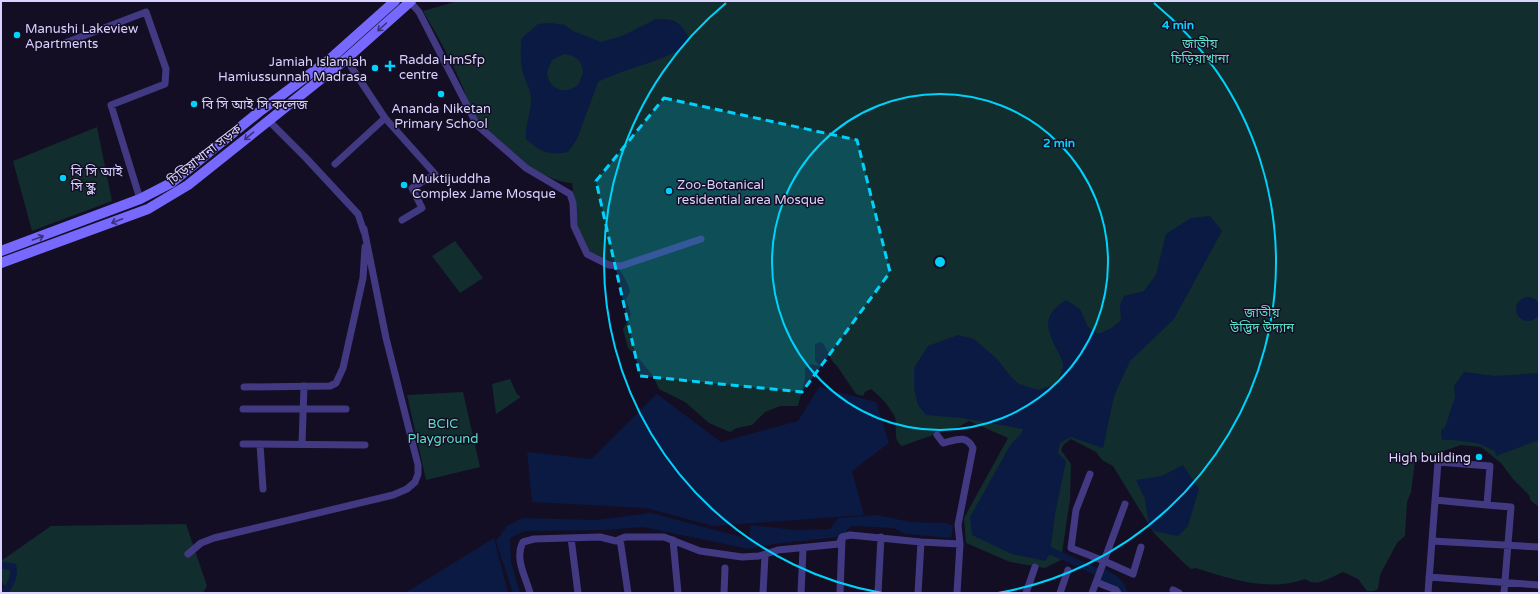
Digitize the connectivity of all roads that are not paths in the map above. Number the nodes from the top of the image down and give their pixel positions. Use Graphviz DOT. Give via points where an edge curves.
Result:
graph roads {
  1 [pos="395,1"];
  2 [pos="411,1"];
  3 [pos="65,43"];
  4 [pos="346,60"];
  5 [pos="259,112"];
  6 [pos="385,118"];
  7 [pos="268,120"];
  8 [pos="335,164"];
  9 [pos="140,199"];
  10 [pos="144,210"];
  11 [pos="402,220"];
  12 [pos="364,229"];
  13 [pos="701,239"];
  14 [pos="1,251"];
  15 [pos="1,263"];
  16 [pos="304,386"];
  17 [pos="244,387"];
  18 [pos="304,408"];
  19 [pos="243,409"];
  20 [pos="346,409"];
  21 [pos="937,435"];
  22 [pos="243,444"];
  23 [pos="260,444"];
  24 [pos="302,444"];
  25 [pos="365,445"];
  26 [pos="1090,474"];
  27 [pos="263,489"];
  28 [pos="1435,500"];
  29 [pos="1125,504"];
  30 [pos="1487,505"];
  31 [pos="842,537"];
  32 [pos="882,537"];
  33 [pos="571,538"];
  34 [pos="620,539"];
  35 [pos="673,540"];
  36 [pos="1432,541"];
  37 [pos="921,542"];
  38 [pos="960,544"];
  39 [pos="1508,545"];
  40 [pos="1141,547"];
  41 [pos="1539,547"];
  42 [pos="803,549"];
  43 [pos="188,554"];
  44 [pos="765,555"];
  45 [pos="1103,563"];
  46 [pos="1035,567"];
  47 [pos="725,568"];
  48 [pos="1068,570"];
  49 [pos="1429,577"];
  50 [pos="1096,582"];
  51 [pos="1505,583"];
  52 [pos="1539,585"];
  53 [pos="530,593"];
  54 [pos="578,593"];
  55 [pos="628,593"];
  56 [pos="678,593"];
  57 [pos="724,593"];
  58 [pos="763,593"];
  59 [pos="801,593"];
  60 [pos="840,593"];
  61 [pos="878,593"];
  62 [pos="918,593"];
  63 [pos="957,593"];
  64 [pos="1026,593"];
  65 [pos="1060,593"];
  66 [pos="1092,593"];
  67 [pos="1118,593"];
  68 [pos="1428,593"];
  69 [pos="1504,593"];
  1 -- 5 [label="main road, চিড়িয়াখানা সড়ক" via="330,59"];
  2 -- 4 [label="main road, চিড়িয়াখানা সড়ক, one-way"];
  2 -- 13 [label="street" via="477,125 526,168 570,194 574,226 586,254 609,265 621,266"];
  3 -- 9 [label="street" via="146,12 166,69 165,84 111,105"];
  4 -- 6 [label="street"];
  4 -- 7 [label="main road, চিড়িয়াখানা সড়ক"];
  5 -- 7 [label="main road"];
  5 -- 9 [label="main road, চিড়িয়াখানা সড়ক" via="171,183"];
  6 -- 8 [label="street"];
  6 -- 11 [label="street" via="436,174 412,188 422,208"];
  7 -- 10 [label="main road, চিড়িয়াখানা সড়ক, one-way" via="188,185"];
  7 -- 12 [label="street" via="358,214"];
  9 -- 10 [label="main road"];
  14 -- 9 [label="main road, চিড়িয়াখানা সড়ক, one-way"];
  10 -- 15 [label="main road, চিড়িয়াখানা সড়ক, one-way"];
  12 -- 16 [label="street" via="363,278 340,376 336,383 330,386"];
  12 -- 43 [label="street" via="386,338 415,449 418,474 416,482 393,495 214,538 201,543"];
  16 -- 17 [label="street"];
  16 -- 18 [label="street"];
  18 -- 19 [label="street"];
  18 -- 20 [label="street"];
  18 -- 24 [label="street"];
  21 -- 38 [label="street" via="944,443 964,439 970,442 973,448 958,525"];
  22 -- 23 [label="street"];
  23 -- 24 [label="street"];
  23 -- 27 [label="street"];
  24 -- 25 [label="street"];
  26 -- 45 [label="street" via="1076,510 1071,548"];
  28 -- 30 [label="street"];
  28 -- 30 [label="street" via="1438,462 1490,466"];
  28 -- 36 [label="street"];
  29 -- 45 [label="street"];
  30 -- 39 [label="street" via="1511,507"];
  31 -- 32 [label="street"];
  31 -- 42 [label="street" via="839,544"];
  31 -- 60 [label="street"];
  32 -- 37 [label="street"];
  32 -- 61 [label="street"];
  33 -- 34 [label="street" via="600,537 616,541"];
  33 -- 53 [label="street" via="534,538 523,542 520,548 520,561"];
  33 -- 54 [label="street"];
  34 -- 35 [label="street" via="664,537"];
  34 -- 55 [label="street"];
  35 -- 44 [label="street" via="700,551 742,557"];
  35 -- 56 [label="street"];
  36 -- 39 [label="street"];
  36 -- 49 [label="street"];
  37 -- 38 [label="street"];
  37 -- 62 [label="street"];
  38 -- 63 [label="street"];
  39 -- 41 [label="street"];
  39 -- 51 [label="street"];
  40 -- 45 [label="street" via="1133,574"];
  42 -- 44 [label="street" via="778,550"];
  42 -- 59 [label="street"];
  44 -- 58 [label="street"];
  45 -- 50 [label="street"];
  46 -- 64 [label="street"];
  47 -- 57 [label="street"];
  48 -- 65 [label="street"];
  49 -- 51 [label="street"];
  49 -- 68 [label="street"];
  50 -- 66 [label="street"];
  50 -- 67 [label="street"];
  51 -- 52 [label="street"];
  51 -- 69 [label="street"];
}
